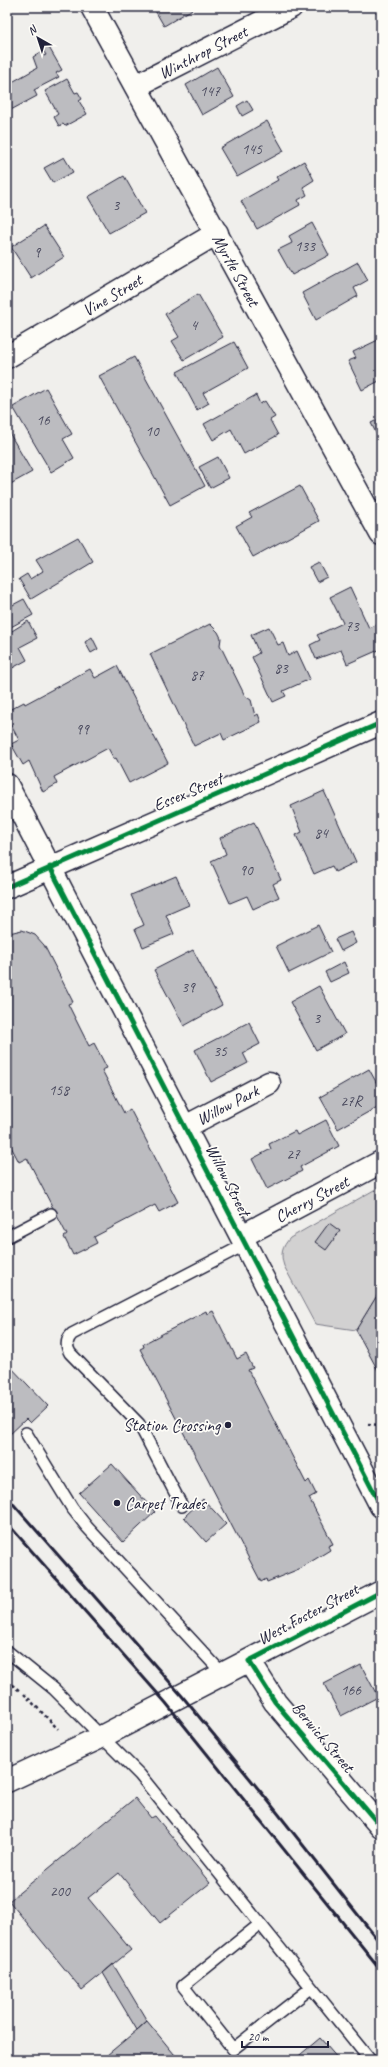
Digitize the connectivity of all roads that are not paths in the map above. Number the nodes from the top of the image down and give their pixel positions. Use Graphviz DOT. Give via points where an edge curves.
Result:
graph roads {
  1 [pos="92,7"];
  2 [pos="291,7"];
  3 [pos="136,86"];
  4 [pos="217,233"];
  5 [pos="7,357"];
  6 [pos="381,534"];
  7 [pos="381,723"];
  8 [pos="7,785"];
  9 [pos="50,867"];
  10 [pos="7,887"];
  11 [pos="269,1083"];
  12 [pos="185,1127"];
  13 [pos="381,1162"];
  14 [pos="51,1214"];
  15 [pos="7,1237"];
  16 [pos="244,1240"];
  17 [pos="26,1433"];
  18 [pos="182,1506"];
  19 [pos="381,1506"];
  20 [pos="381,1592"];
  21 [pos="7,1651"];
  22 [pos="249,1661"];
  23 [pos="223,1674"];
  24 [pos="101,1737"];
  25 [pos="7,1781"];
  26 [pos="381,1827"];
  27 [pos="260,1924"];
  28 [pos="312,1988"];
  29 [pos="370,2060"];
  1 -- 3 [label="street, Myrtle Street"];
  2 -- 3 [label="street, Winthrop Street"];
  3 -- 4 [label="street, Myrtle Street"];
  4 -- 5 [label="street, Vine Street"];
  4 -- 6 [label="street, Myrtle Street"];
  7 -- 9 [label="street, Essex Street"];
  8 -- 9 [label="street, Willow Street"];
  9 -- 10 [label="street, Essex Street"];
  9 -- 12 [label="street, Willow Street"];
  11 -- 12 [label="street, Willow Park"];
  12 -- 16 [label="street, Willow Street"];
  13 -- 16 [label="street, Cherry Street"];
  14 -- 15 [label="lane"];
  16 -- 18 [label="lane" via="72,1334 68,1340 70,1353 141,1428"];
  16 -- 19 [label="street, Willow Street"];
  17 -- 23 [label="lane" via="72,1508 87,1527"];
  20 -- 22 [label="street, West Foster Street"];
  21 -- 24 [label="lane" via="54,1689"];
  22 -- 23 [label="street, West Foster Street"];
  22 -- 26 [label="street, Berwick Street" via="275,1702"];
  23 -- 24 [label="street, West Foster Street"];
  24 -- 25 [label="street, West Foster Street"];
  24 -- 27 [label="lane" via="140,1775"];
  27 -- 28 [label="lane"];
  27 -- 28 [label="lane" via="183,1986 233,2049"];
  28 -- 29 [label="lane"];
}
